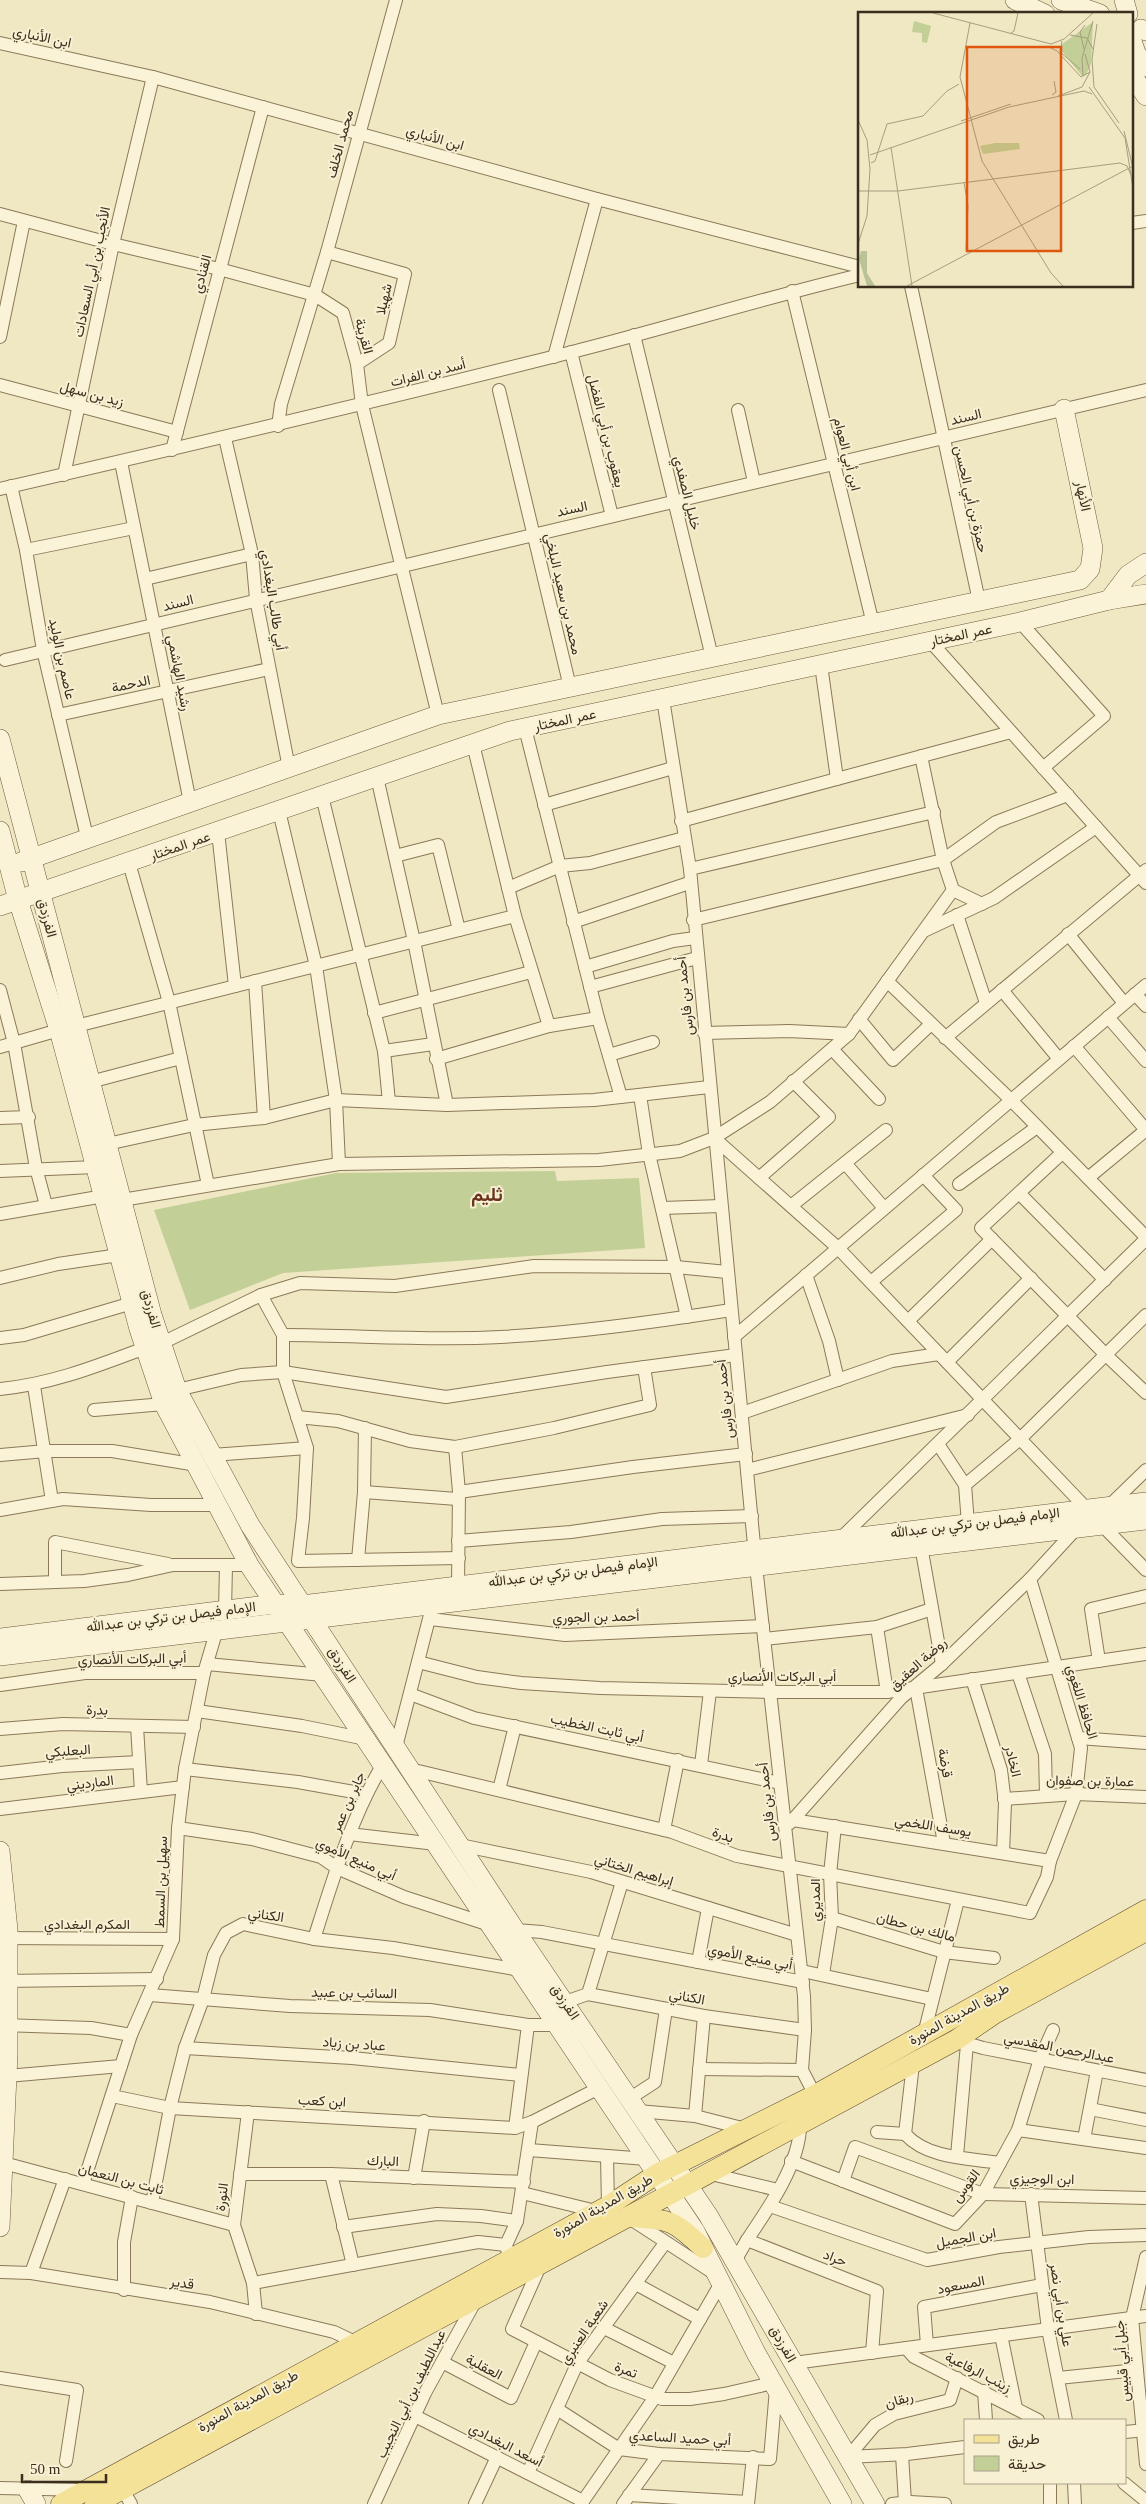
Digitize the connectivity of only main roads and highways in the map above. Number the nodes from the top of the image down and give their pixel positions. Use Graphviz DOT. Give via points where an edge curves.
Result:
graph roads {
  1 [pos="1015,0"];
  2 [pos="1061,0"];
  3 [pos="1123,0"];
  4 [pos="1041,12"];
  5 [pos="1094,12"];
  6 [pos="1127,12"];
  7 [pos="1140,33"];
  8 [pos="1146,67"];
  9 [pos="1134,78"];
  10 [pos="1134,93"];
  11 [pos="1146,96"];
  12 [pos="1146,107"];
  13 [pos="1064,409"];
  14 [pos="1146,563"];
  15 [pos="1146,594"];
  16 [pos="1109,600"];
  17 [pos="0,739"];
  18 [pos="0,831"];
  19 [pos="32,858"];
  20 [pos="4,868"];
  21 [pos="41,894"];
  22 [pos="9,903"];
  23 [pos="67,1028"];
  24 [pos="113,1198"];
  25 [pos="154,1345"];
  26 [pos="205,1460"];
  27 [pos="1146,1502"];
  28 [pos="1146,1520"];
  29 [pos="756,1558"];
  30 [pos="275,1604"];
  31 [pos="307,1611"];
  32 [pos="286,1621"];
  33 [pos="0,1638"];
  34 [pos="0,1656"];
  35 [pos="0,1851"];
  36 [pos="1,1877"];
  37 [pos="1146,1910"];
  38 [pos="1146,1931"];
  39 [pos="4,1938"];
  40 [pos="4,1981"];
  41 [pos="4,2024"];
  42 [pos="4,2053"];
  43 [pos="3,2104"];
  44 [pos="2,2162"];
  45 [pos="659,2166"];
  46 [pos="688,2186"];
  47 [pos="1,2192"];
  48 [pos="669,2195"];
  49 [pos="627,2217"];
  50 [pos="0,2227"];
  51 [pos="703,2248"];
  52 [pos="91,2497"];
  53 [pos="127,2497"];
  54 [pos="61,2504"];
  55 [pos="842,2504"];
  56 [pos="875,2504"];
  1 -- 4 [label="main road"];
  2 -- 5 [label="main road"];
  3 -- 6 [label="main road"];
  7 -- 8 [label="main road" via="1136,53"];
  9 -- 11 [label="main road"];
  10 -- 12 [label="main road"];
  13 -- 19 [label="main road, الأنهار" via="1093,548 1090,569 1080,580 438,715"];
  14 -- 16 [label="main road" via="1124,579"];
  15 -- 16 [label="main road, عمر المختار"];
  16 -- 21 [label="main road, عمر المختار" via="930,642 525,728"];
  17 -- 19 [label="main road, الفرزدق"];
  18 -- 20 [label="main road, الفرزدق"];
  19 -- 20 [label="main road"];
  19 -- 21 [label="main road, الفرزدق"];
  20 -- 22 [label="main road, الفرزدق"];
  21 -- 22 [label="main road, عمر المختار"];
  21 -- 23 [label="main road, الفرزدق"];
  22 -- 23 [label="main road, الفرزدق"];
  23 -- 24 [label="main road, الفرزدق" via="90,1082 107,1144"];
  23 -- 24 [label="main road, الفرزدق" via="96,1167"];
  24 -- 25 [label="main road, الفرزدق"];
  24 -- 25 [label="main road, الفرزدق" via="119,1255 132,1304"];
  25 -- 26 [label="main road, الفرزدق" via="177,1390"];
  25 -- 26 [label="main road, الفرزدق" via="164,1404"];
  26 -- 30 [label="main road, الفرزدق" via="218,1505 249,1564"];
  26 -- 31 [label="main road, الفرزدق"];
  27 -- 29 [label="main road, الإمام فيصل بن تركي بن عبدالله" via="840,1539"];
  28 -- 29 [label="main road, الإمام فيصل بن تركي بن عبدالله" via="921,1546"];
  29 -- 31 [label="main road, الإمام فيصل بن تركي بن عبدالله" via="458,1586"];
  29 -- 31 [label="main road, الإمام فيصل بن تركي بن عبدالله" via="431,1612"];
  30 -- 31 [label="main road, الإمام فيصل بن تركي بن عبدالله"];
  30 -- 32 [label="main road, الفرزدق"];
  30 -- 33 [label="main road, الإمام فيصل بن تركي بن عبدالله"];
  31 -- 32 [label="main road, الإمام فيصل بن تركي بن عبدالله"];
  31 -- 45 [label="main road, الفرزدق" via="633,2105"];
  32 -- 34 [label="main road, الإمام فيصل بن تركي بن عبدالله"];
  32 -- 45 [label="main road, الفرزدق" via="599,2088"];
  35 -- 36 [label="main road"];
  36 -- 39 [label="main road"];
  37 -- 45 [label="main road, طريق المدينة المنورة" via="815,2095"];
  38 -- 46 [label="main road, طريق المدينة المنورة" via="994,2014 962,2042 913,2064"];
  39 -- 40 [label="main road"];
  40 -- 41 [label="main road"];
  41 -- 42 [label="main road"];
  42 -- 43 [label="main road" via="7,2076"];
  43 -- 44 [label="main road"];
  44 -- 47 [label="main road"];
  45 -- 46 [label="main road, الفرزدق"];
  45 -- 48 [label="main road, الفرزدق"];
  45 -- 52 [label="main road, طريق المدينة المنورة" via="602,2209 509,2251"];
  46 -- 48 [label="main road, طريق المدينة المنورة"];
  46 -- 56 [label="main road, الفرزدق"];
  47 -- 50 [label="main road"];
  48 -- 49 [label="main road, طريق المدينة المنورة"];
  48 -- 51 [label="main road, الفرزدق"];
  49 -- 51 [label="main road" via="661,2218 673,2222"];
  49 -- 53 [label="main road, طريق المدينة المنورة"];
  51 -- 55 [label="main road, الفرزدق" via="775,2386"];
  52 -- 53 [label="main road, طريق المدينة المنورة"];
  52 -- 54 [label="main road, طريق المدينة المنورة"];
}
